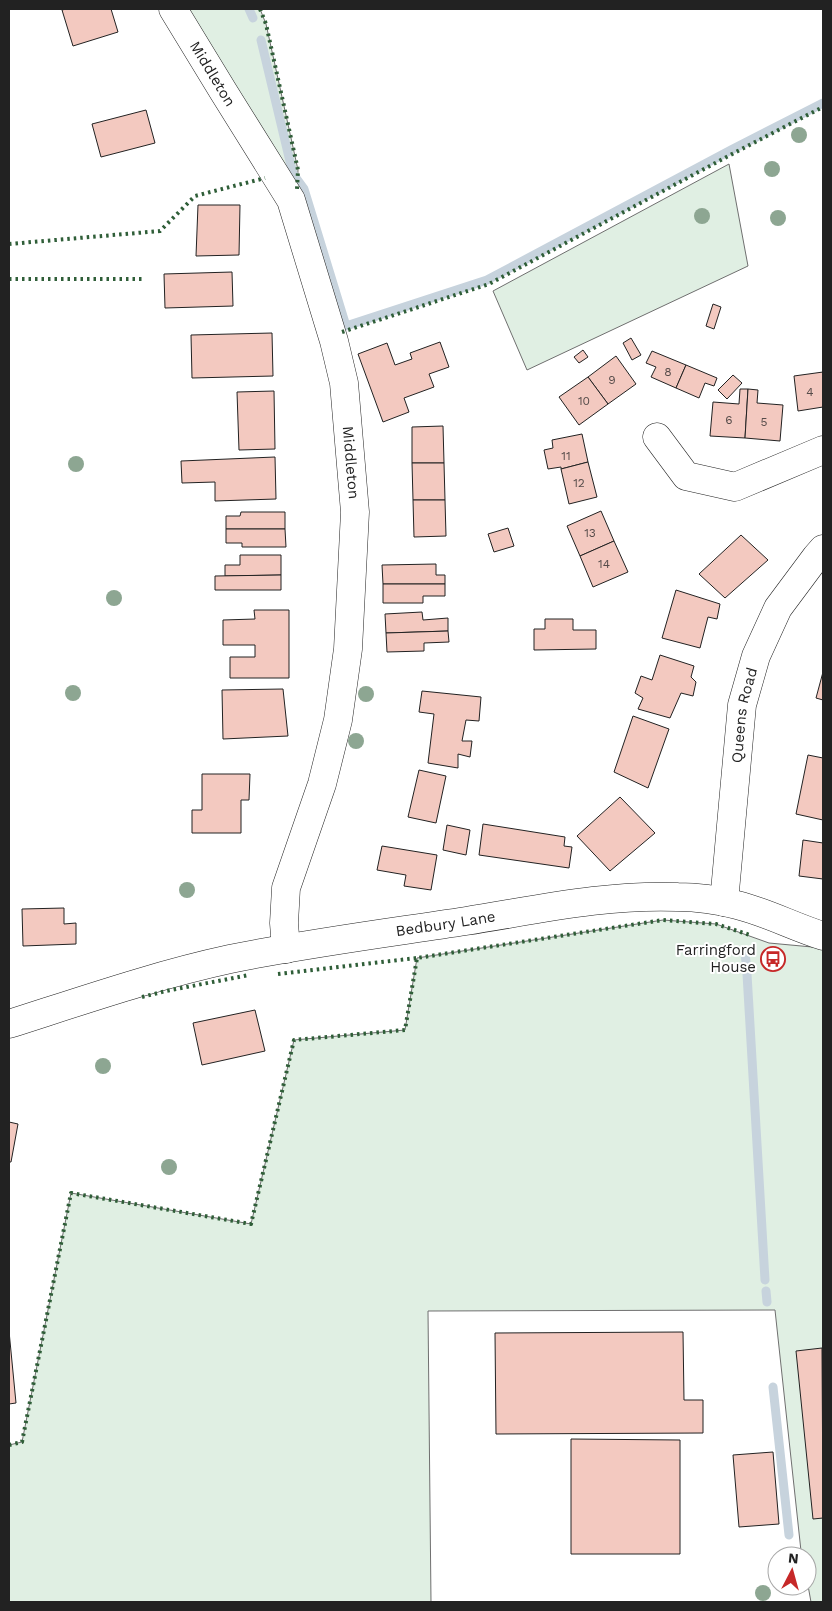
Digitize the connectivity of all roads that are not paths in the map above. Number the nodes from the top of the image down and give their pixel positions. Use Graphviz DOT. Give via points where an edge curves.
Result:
graph roads {
  1 [pos="173,9"];
  2 [pos="657,437"];
  3 [pos="823,450"];
  4 [pos="823,549"];
  5 [pos="724,902"];
  6 [pos="823,936"];
  7 [pos="286,950"];
  8 [pos="9,1024"];
  1 -- 7 [label="street, Middleton" via="291,200 344,383 355,512 348,648 338,720 322,784 286,888"];
  2 -- 3 [label="street" via="686,476 734,487"];
  4 -- 5 [label="street, Queens Road" via="778,608 756,656 742,705"];
  5 -- 6 [label="street, Bedbury Lane"];
  5 -- 7 [label="street, Bedbury Lane" via="678,897 629,898 548,906"];
  7 -- 8 [label="street, Bedbury Lane" via="193,968"];
}
